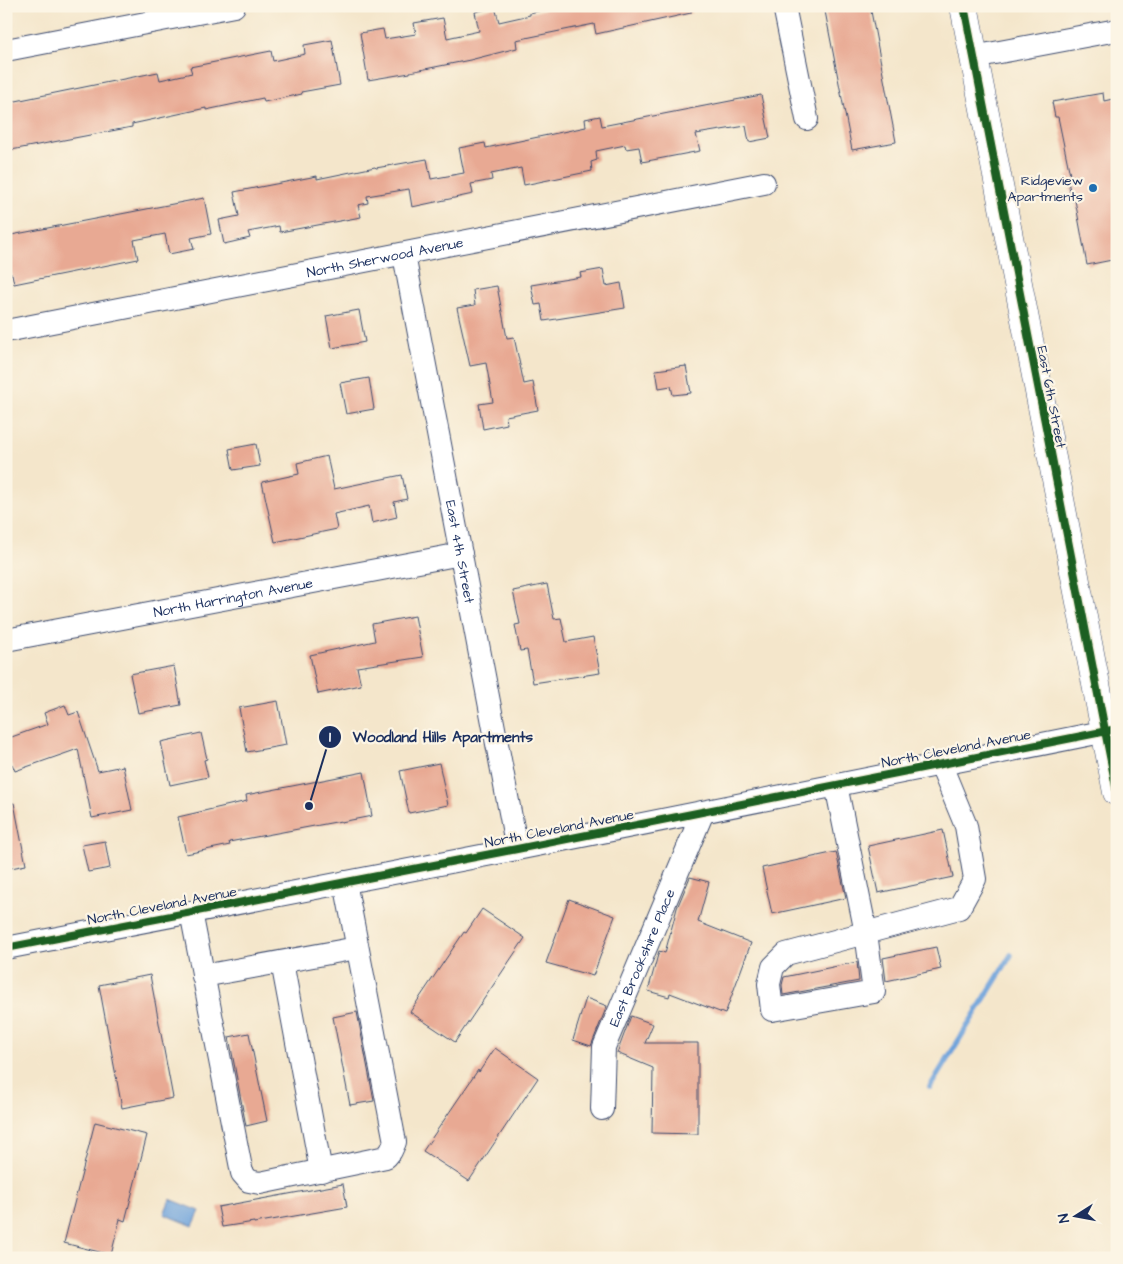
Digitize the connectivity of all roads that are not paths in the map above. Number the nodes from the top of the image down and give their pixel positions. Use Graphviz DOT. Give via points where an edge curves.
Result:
graph roads {
  1 [pos="234,6"];
  2 [pos="784,6"];
  3 [pos="964,6"];
  4 [pos="1117,30"];
  5 [pos="6,50"];
  6 [pos="973,57"];
  7 [pos="807,119"];
  8 [pos="764,183"];
  9 [pos="404,254"];
  10 [pos="6,331"];
  11 [pos="461,554"];
  12 [pos="6,640"];
  13 [pos="1111,730"];
  14 [pos="940,763"];
  15 [pos="836,785"];
  16 [pos="1117,792"];
  17 [pos="703,812"];
  18 [pos="517,849"];
  19 [pos="345,882"];
  20 [pos="191,912"];
  21 [pos="866,933"];
  22 [pos="6,948"];
  23 [pos="357,948"];
  24 [pos="282,962"];
  25 [pos="203,976"];
  26 [pos="602,1109"];
  27 [pos="321,1171"];
  1 -- 5 [label="street"];
  2 -- 7 [label="street"];
  3 -- 6 [label="main road, East 6th Street"];
  4 -- 6 [label="street"];
  6 -- 13 [label="main road, East 6th Street"];
  8 -- 9 [label="street, North Sherwood Avenue"];
  9 -- 10 [label="street, North Sherwood Avenue"];
  9 -- 11 [label="street, East 4th Street"];
  11 -- 12 [label="street, North Harrington Avenue"];
  11 -- 18 [label="street, East 4th Street"];
  13 -- 14 [label="street, North Cleveland Avenue"];
  13 -- 16 [label="main road, East 6th Street"];
  14 -- 15 [label="street, North Cleveland Avenue"];
  14 -- 21 [label="street" via="966,826 975,879 960,908"];
  15 -- 17 [label="street, North Cleveland Avenue"];
  15 -- 21 [label="street"];
  17 -- 18 [label="street, North Cleveland Avenue"];
  17 -- 26 [label="street, East Brookshire Place" via="604,1047"];
  18 -- 19 [label="street, North Cleveland Avenue"];
  19 -- 20 [label="street, North Cleveland Avenue"];
  19 -- 23 [label="street"];
  20 -- 22 [label="street, North Cleveland Avenue"];
  20 -- 25 [label="street"];
  21 -- 21 [label="street" via="874,992 772,1010 769,984 773,967 786,954"];
  23 -- 24 [label="street"];
  23 -- 27 [label="street" via="395,1142 386,1157"];
  24 -- 25 [label="street"];
  24 -- 27 [label="street"];
  25 -- 27 [label="street" via="242,1174 250,1181 260,1183"];
}
